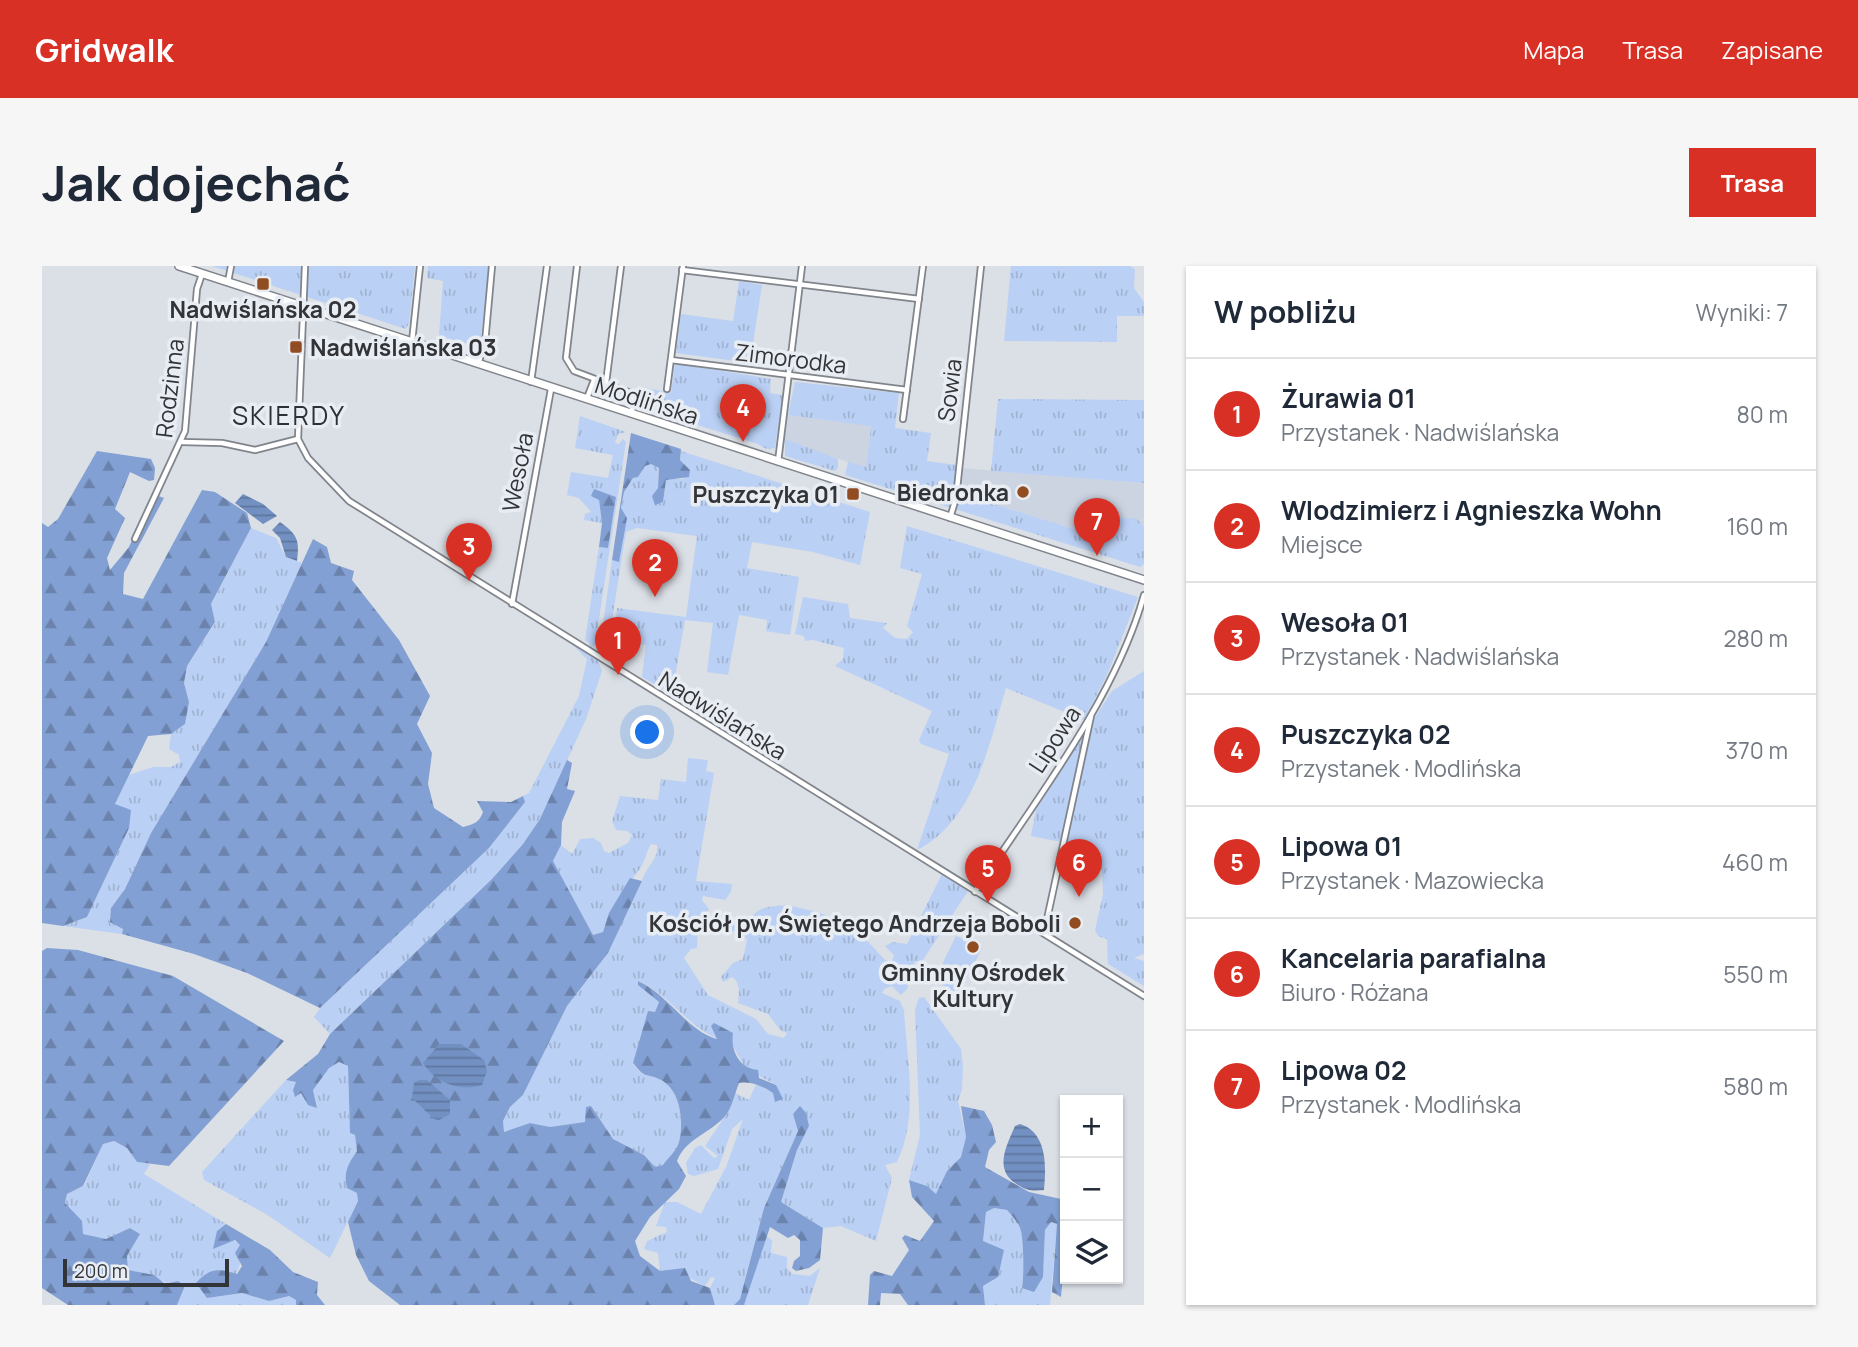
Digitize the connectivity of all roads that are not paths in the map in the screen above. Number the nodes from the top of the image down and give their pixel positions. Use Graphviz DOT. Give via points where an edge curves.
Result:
graph roads {
  1 [pos="179,266"];
  2 [pos="231,266"];
  3 [pos="305,266"];
  4 [pos="420,266"];
  5 [pos="492,266"];
  6 [pos="547,266"];
  7 [pos="577,266"];
  8 [pos="621,266"];
  9 [pos="802,266"];
  10 [pos="923,266"];
  11 [pos="981,266"];
  12 [pos="683,268"];
  13 [pos="202,274"];
  14 [pos="228,282"];
  15 [pos="800,284"];
  16 [pos="919,299"];
  17 [pos="302,307"];
  18 [pos="412,342"];
  19 [pos="671,360"];
  20 [pos="478,364"];
  21 [pos="789,375"];
  22 [pos="594,380"];
  23 [pos="531,382"];
  24 [pos="606,383"];
  25 [pos="551,388"];
  26 [pos="667,389"];
  27 [pos="907,390"];
  28 [pos="587,400"];
  29 [pos="632,415"];
  30 [pos="904,419"];
  31 [pos="298,439"];
  32 [pos="182,442"];
  33 [pos="778,462"];
  34 [pos="950,518"];
  35 [pos="135,540"];
  36 [pos="1144,580"];
  37 [pos="1144,595"];
  38 [pos="512,604"];
  39 [pos="1091,714"];
  40 [pos="975,892"];
  41 [pos="1044,933"];
  42 [pos="1144,996"];
  1 -- 13 [label="main road, Modlińska"];
  2 -- 14 [label="street"];
  3 -- 17 [label="street"];
  4 -- 18 [label="street"];
  5 -- 20 [label="street" via="485,343"];
  6 -- 23 [label="street"];
  7 -- 22 [label="street" via="566,358 574,371"];
  8 -- 24 [label="street"];
  9 -- 15 [label="street"];
  10 -- 16 [label="street"];
  11 -- 34 [label="street, Sowia" via="956,498"];
  12 -- 15 [label="street"];
  12 -- 19 [label="street"];
  13 -- 14 [label="main road, Modlińska"];
  13 -- 32 [label="street, Rodzinna"];
  14 -- 17 [label="main road, Modlińska"];
  15 -- 16 [label="street"];
  15 -- 21 [label="street"];
  16 -- 27 [label="street"];
  17 -- 18 [label="main road, Modlińska"];
  17 -- 31 [label="street"];
  18 -- 20 [label="main road, Modlińska"];
  19 -- 21 [label="street, Zimorodka"];
  19 -- 26 [label="street"];
  20 -- 23 [label="main road, Modlińska"];
  21 -- 27 [label="street, Zimorodka"];
  21 -- 33 [label="street"];
  22 -- 24 [label="street"];
  22 -- 28 [label="street"];
  23 -- 25 [label="main road, Modlińska"];
  24 -- 29 [label="street" via="633,394"];
  25 -- 28 [label="main road, Modlińska"];
  25 -- 38 [label="street, Wesoła"];
  27 -- 30 [label="street"];
  28 -- 29 [label="main road, Modlińska"];
  29 -- 33 [label="main road, Modlińska"];
  31 -- 32 [label="street" via="255,450"];
  31 -- 38 [label="street, Nadwiślańska" via="308,458 349,501"];
  32 -- 35 [label="street, Rodzinna"];
  33 -- 34 [label="main road, Modlińska"];
  34 -- 36 [label="main road, Modlińska"];
  37 -- 39 [label="street, Lipowa" via="1126,650"];
  38 -- 40 [label="street, Nadwiślańska"];
  39 -- 40 [label="street, Lipowa"];
  39 -- 41 [label="street"];
  40 -- 41 [label="street, Nadwiślańska"];
  41 -- 42 [label="street, Nadwiślańska"];
}
